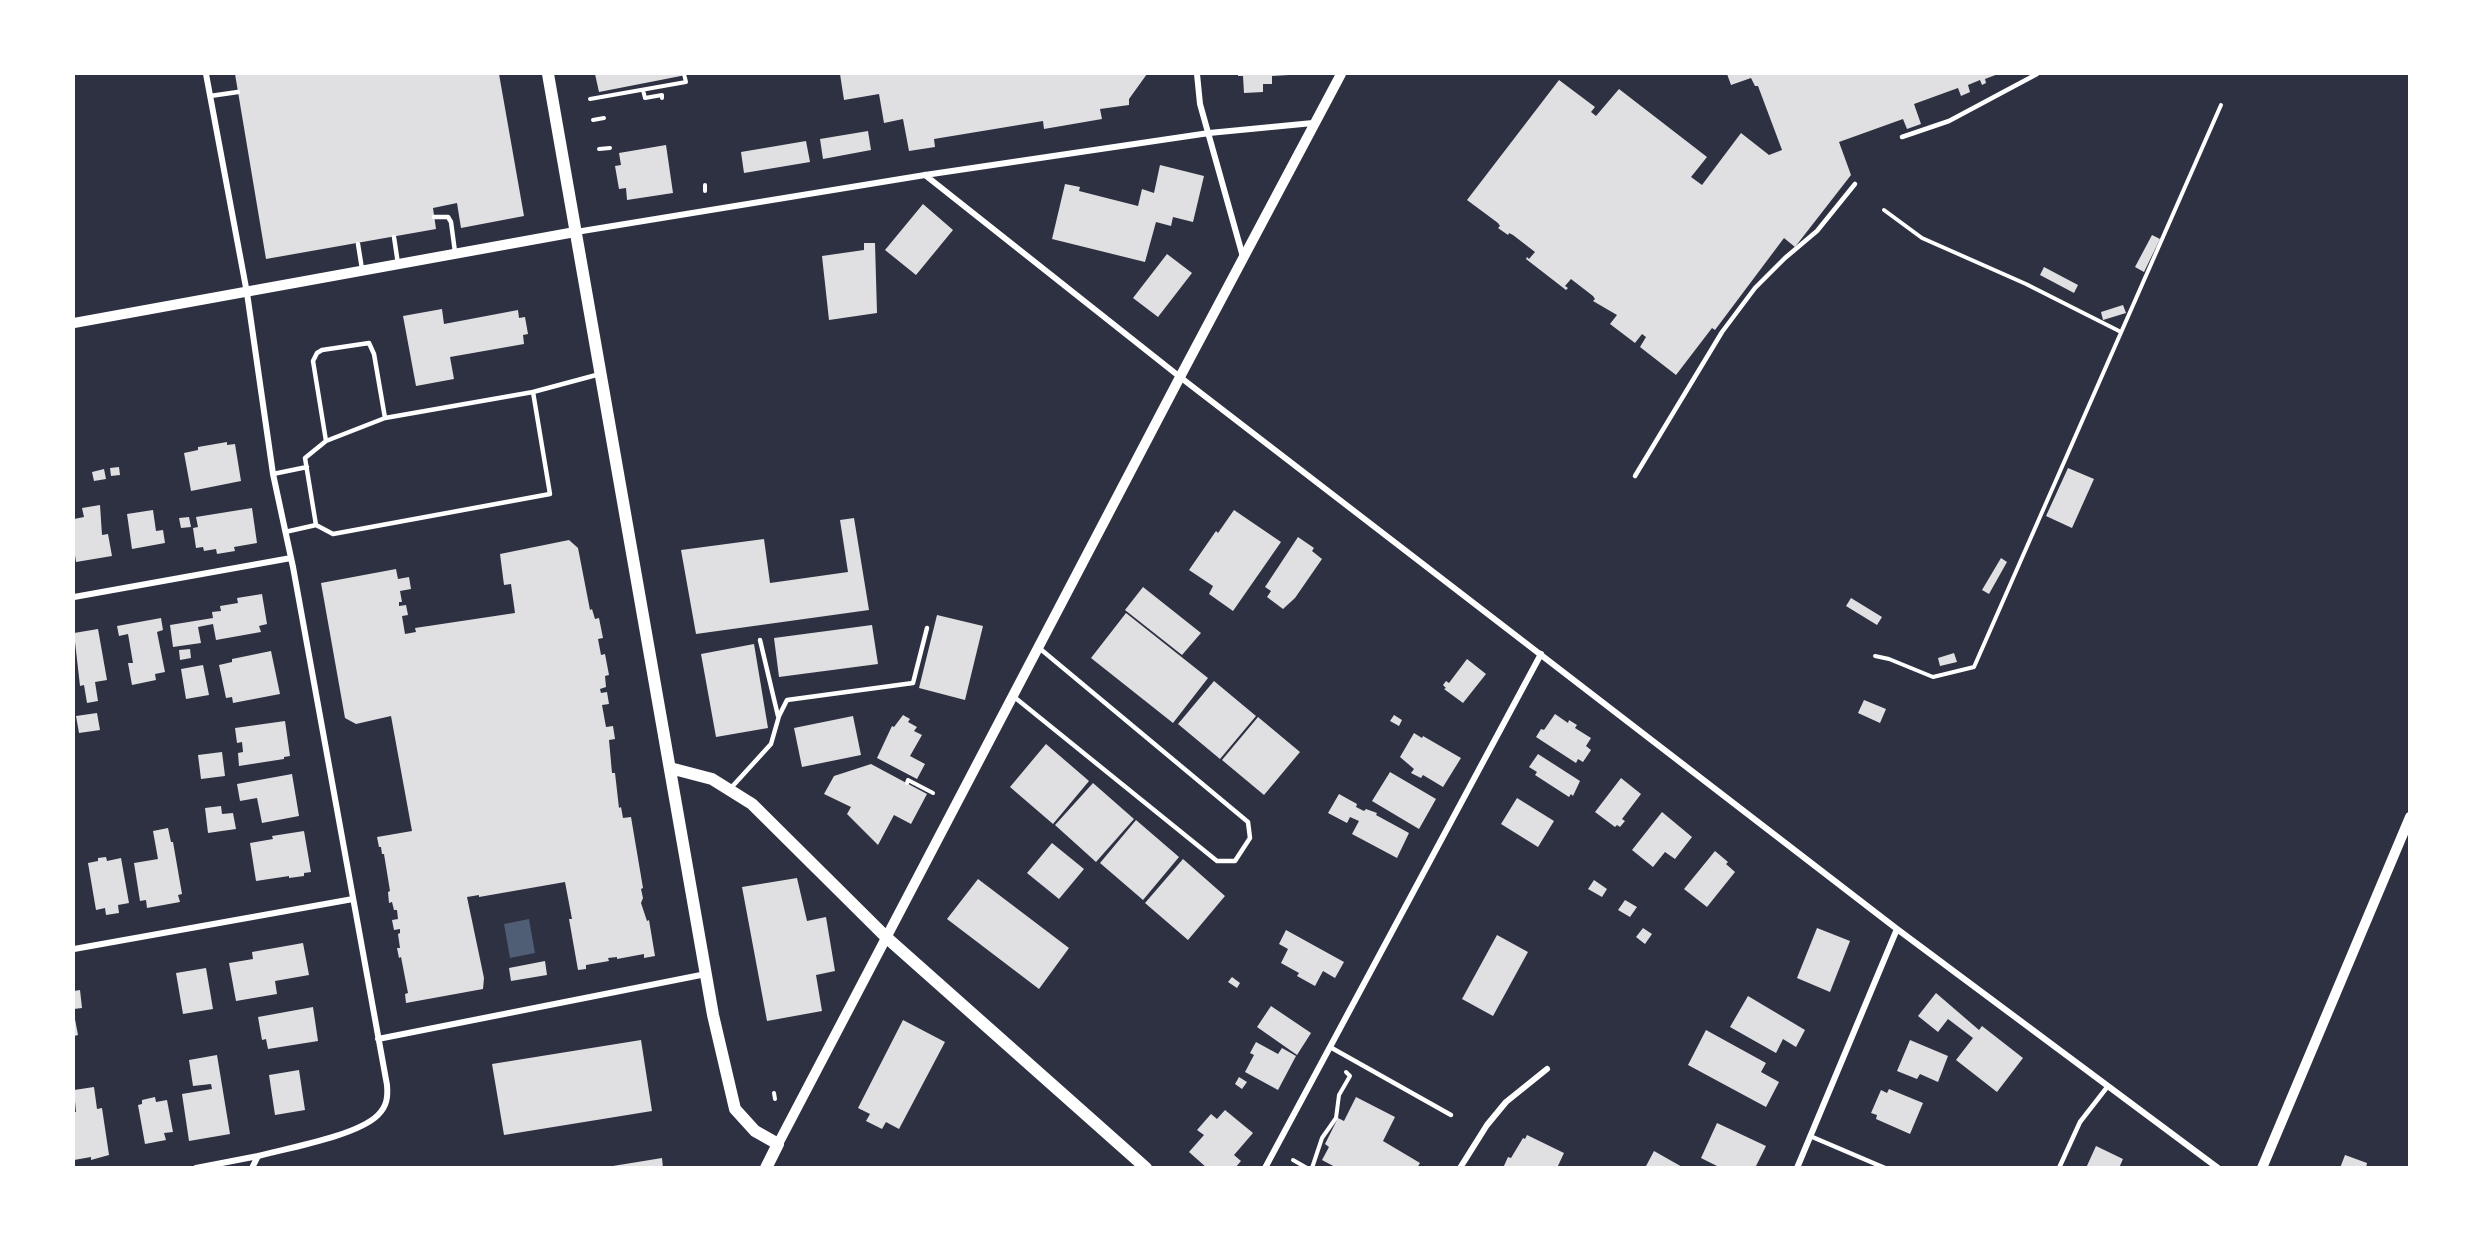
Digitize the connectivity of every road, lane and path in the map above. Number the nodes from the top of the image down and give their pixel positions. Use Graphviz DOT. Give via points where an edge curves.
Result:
graph roads {
  1 [pos="206,74"];
  2 [pos="548,74"];
  3 [pos="684,74"];
  4 [pos="1197,74"];
  5 [pos="1341,74"];
  6 [pos="2037,74"];
  7 [pos="643,90"];
  8 [pos="238,92"];
  9 [pos="210,96"];
  10 [pos="662,98"];
  11 [pos="590,99"];
  12 [pos="2221,105"];
  13 [pos="604,118"];
  14 [pos="593,120"];
  15 [pos="1313,123"];
  16 [pos="1209,133"];
  17 [pos="1902,137"];
  18 [pos="609,148"];
  19 [pos="598,150"];
  20 [pos="925,175"];
  21 [pos="1855,184"];
  22 [pos="705,185"];
  23 [pos="705,191"];
  24 [pos="1884,210"];
  25 [pos="434,217"];
  26 [pos="575,232"];
  27 [pos="394,237"];
  28 [pos="358,244"];
  29 [pos="455,255"];
  30 [pos="1244,261"];
  31 [pos="398,265"];
  32 [pos="363,272"];
  33 [pos="247,293"];
  34 [pos="74,323"];
  35 [pos="2121,332"];
  36 [pos="600,374"];
  37 [pos="1180,377"];
  38 [pos="534,392"];
  39 [pos="385,418"];
  40 [pos="326,441"];
  41 [pos="307,467"];
  42 [pos="273,474"];
  43 [pos="1635,476"];
  44 [pos="316,525"];
  45 [pos="285,532"];
  46 [pos="291,558"];
  47 [pos="74,597"];
  48 [pos="927,628"];
  49 [pos="760,640"];
  50 [pos="1038,647"];
  51 [pos="1541,654"];
  52 [pos="1875,656"];
  53 [pos="1012,696"];
  54 [pos="778,719"];
  55 [pos="670,768"];
  56 [pos="907,783"];
  57 [pos="730,789"];
  58 [pos="933,794"];
  59 [pos="2409,817"];
  60 [pos="353,899"];
  61 [pos="1897,929"];
  62 [pos="886,937"];
  63 [pos="74,949"];
  64 [pos="706,974"];
  65 [pos="378,1039"];
  66 [pos="1329,1047"];
  67 [pos="1341,1069"];
  68 [pos="1547,1069"];
  69 [pos="2108,1086"];
  70 [pos="1451,1115"];
  71 [pos="1810,1136"];
  72 [pos="778,1144"];
  73 [pos="258,1156"];
  74 [pos="1293,1160"];
  75 [pos="196,1167"];
  76 [pos="252,1167"];
  77 [pos="766,1167"];
  78 [pos="1146,1167"];
  79 [pos="1265,1167"];
  80 [pos="1307,1167"];
  81 [pos="1312,1167"];
  82 [pos="1460,1167"];
  83 [pos="1797,1167"];
  84 [pos="1885,1167"];
  85 [pos="2059,1167"];
  86 [pos="2218,1167"];
  87 [pos="2262,1167"];
  1 -- 9 [label="street"];
  2 -- 26 [label="main road"];
  3 -- 7 [label="path" via="686,82"];
  4 -- 16 [label="street" via="1200,104"];
  5 -- 15 [label="street"];
  6 -- 17 [label="lane" via="1949,121"];
  7 -- 10 [label="path" via="645,98"];
  7 -- 11 [label="path"];
  8 -- 9 [label="lane"];
  9 -- 33 [label="street"];
  12 -- 35 [label="path"];
  13 -- 14 [label="path"];
  15 -- 16 [label="street"];
  15 -- 30 [label="street"];
  16 -- 20 [label="street"];
  16 -- 30 [label="street"];
  18 -- 19 [label="path"];
  20 -- 26 [label="street"];
  20 -- 37 [label="street"];
  21 -- 43 [label="lane" via="1817,231 1770,273 1722,332"];
  22 -- 23 [label="path"];
  24 -- 35 [label="path" via="1922,238"];
  25 -- 29 [label="lane" via="448,217 451,222"];
  26 -- 29 [label="street"];
  26 -- 36 [label="main road"];
  27 -- 31 [label="lane"];
  28 -- 32 [label="lane"];
  29 -- 31 [label="street"];
  30 -- 37 [label="street"];
  31 -- 32 [label="street"];
  32 -- 33 [label="street"];
  33 -- 34 [label="street"];
  33 -- 42 [label="street"];
  35 -- 52 [label="path" via="1974,667 1933,677"];
  36 -- 38 [label="lane"];
  36 -- 55 [label="main road"];
  37 -- 50 [label="street"];
  37 -- 51 [label="street"];
  38 -- 39 [label="lane"];
  38 -- 44 [label="lane" via="550,494 333,534"];
  39 -- 40 [label="lane"];
  39 -- 40 [label="lane" via="369,343 322,350 314,361"];
  40 -- 41 [label="lane" via="305,458"];
  41 -- 42 [label="lane"];
  41 -- 44 [label="lane"];
  42 -- 45 [label="street"];
  44 -- 45 [label="lane"];
  45 -- 46 [label="street"];
  46 -- 47 [label="street"];
  46 -- 60 [label="street"];
  48 -- 54 [label="lane" via="913,683 787,700"];
  49 -- 54 [label="lane"];
  50 -- 53 [label="street"];
  50 -- 53 [label="lane" via="1248,822 1250,838 1235,861 1217,861"];
  51 -- 61 [label="street"];
  51 -- 66 [label="street"];
  53 -- 62 [label="street"];
  54 -- 57 [label="lane" via="771,744"];
  55 -- 57 [label="main road" via="712,779"];
  55 -- 64 [label="main road"];
  56 -- 58 [label="path" via="908,780"];
  57 -- 62 [label="main road" via="752,804"];
  59 -- 87 [label="street"];
  60 -- 63 [label="street"];
  60 -- 65 [label="street"];
  61 -- 69 [label="street"];
  61 -- 71 [label="street"];
  62 -- 72 [label="street"];
  62 -- 78 [label="main road"];
  64 -- 65 [label="street"];
  64 -- 72 [label="main road" via="735,1109 755,1131"];
  65 -- 73 [label="street" via="388,1098 377,1117 357,1129"];
  66 -- 70 [label="lane"];
  66 -- 79 [label="street"];
  67 -- 81 [label="path" via="1350,1076 1339,1095 1336,1118 1322,1138"];
  68 -- 82 [label="street" via="1506,1102"];
  69 -- 85 [label="lane" via="2080,1122"];
  69 -- 86 [label="street"];
  71 -- 83 [label="street"];
  71 -- 84 [label="lane"];
  72 -- 77 [label="main road"];
  73 -- 75 [label="street"];
  73 -- 76 [label="street"];
  74 -- 80 [label="path"];
}
